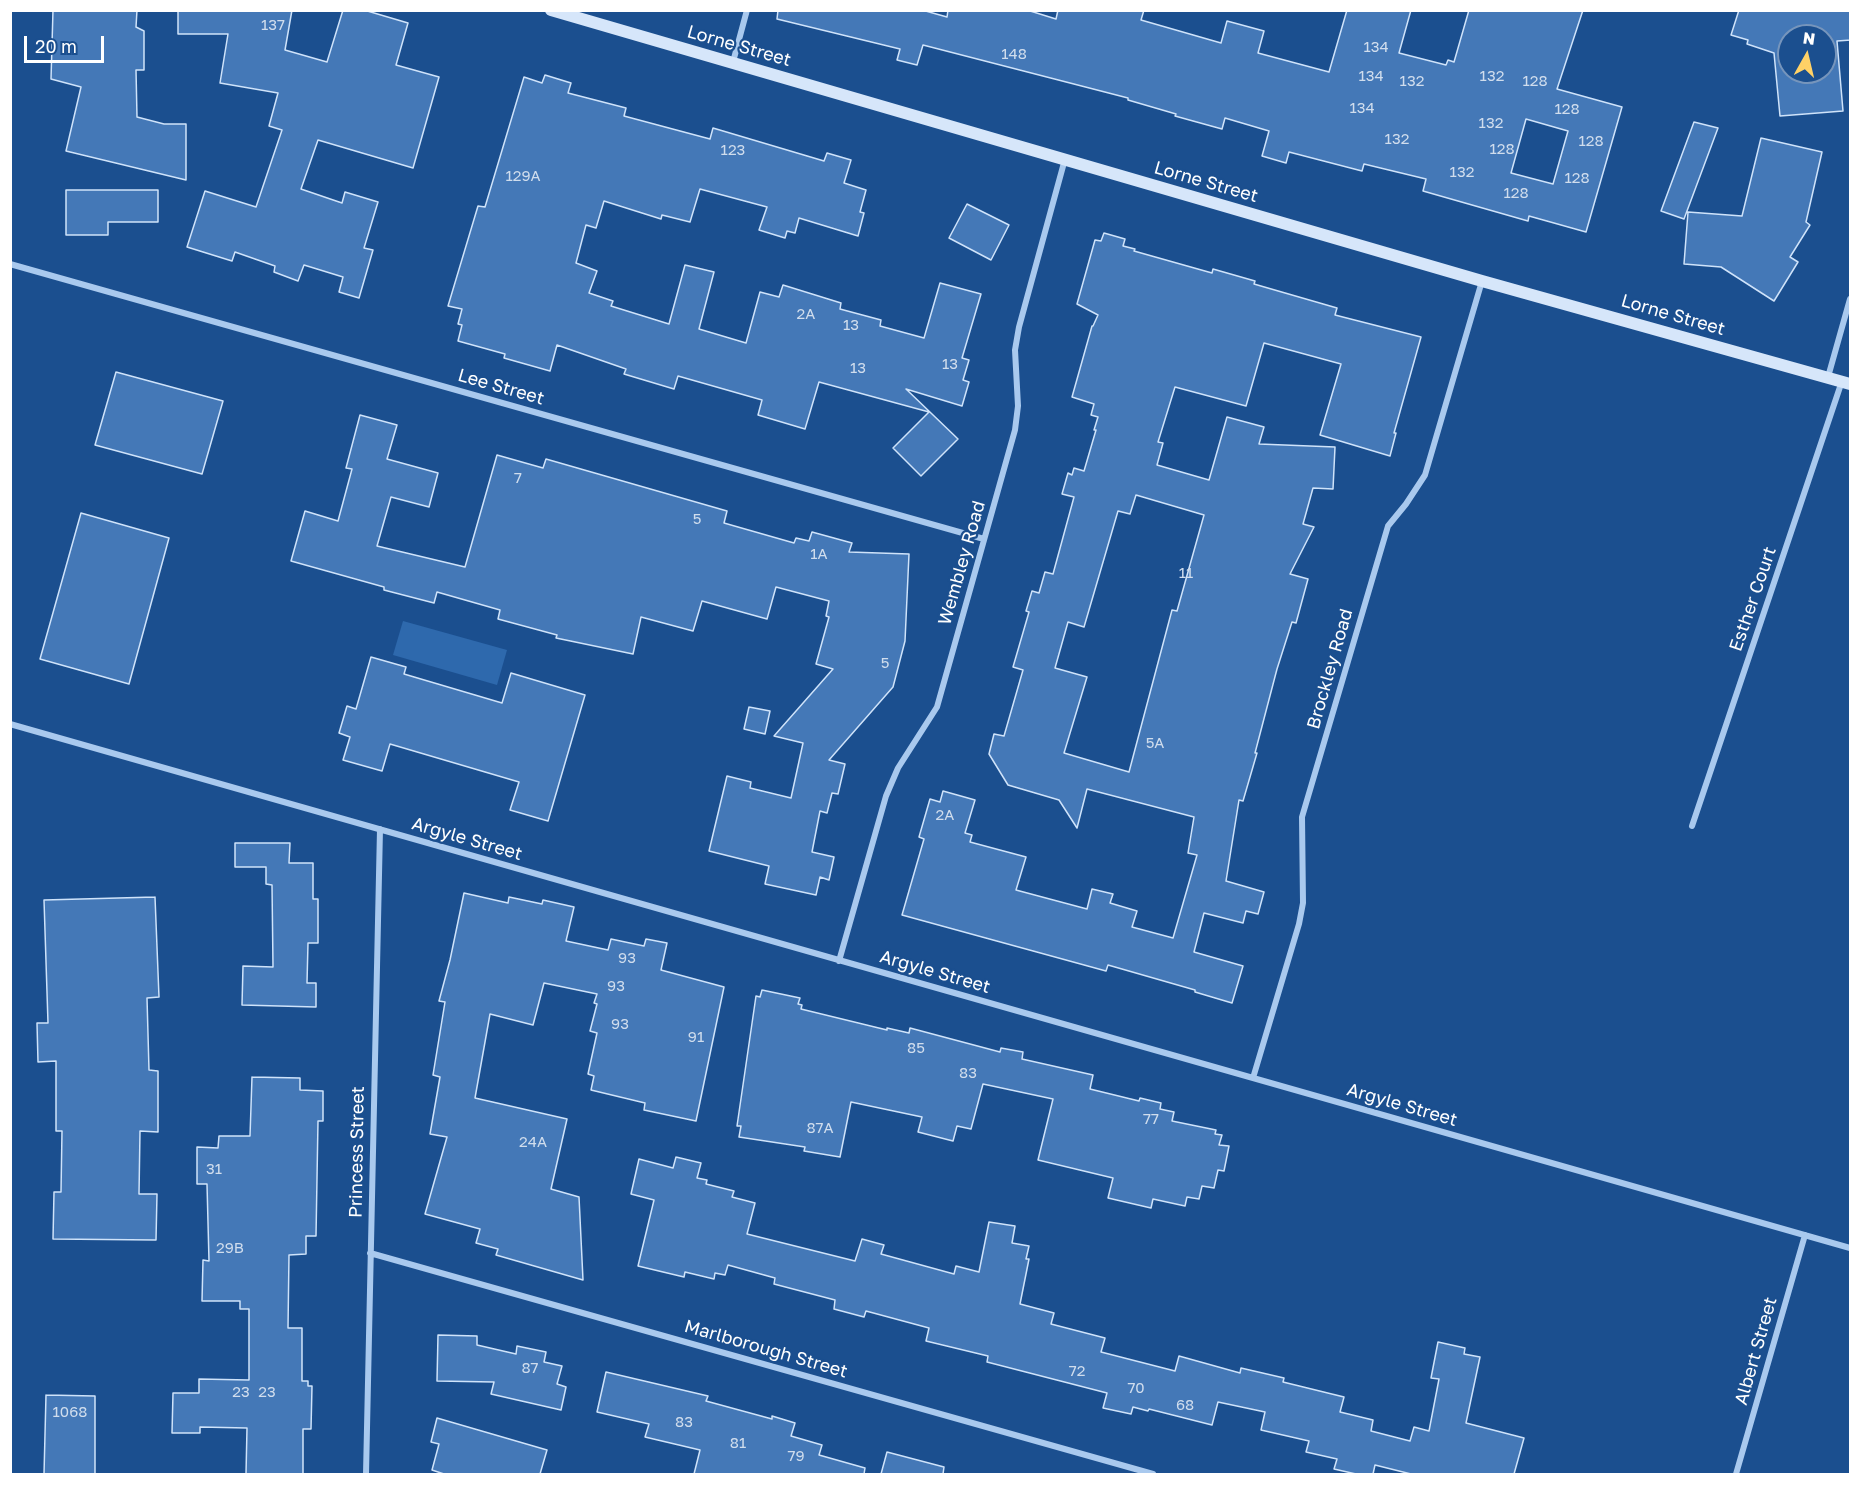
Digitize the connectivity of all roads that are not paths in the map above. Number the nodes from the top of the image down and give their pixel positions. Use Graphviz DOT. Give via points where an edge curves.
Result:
graph roads {
  1 [pos="551,10"];
  2 [pos="747,10"];
  3 [pos="732,63"];
  4 [pos="1065,159"];
  5 [pos="10,264"];
  6 [pos="1482,281"];
  7 [pos="1851,299"];
  8 [pos="1828,377"];
  9 [pos="1846,383"];
  10 [pos="984,539"];
  11 [pos="10,724"];
  12 [pos="1692,826"];
  13 [pos="380,830"];
  14 [pos="839,960"];
  15 [pos="1253,1078"];
  16 [pos="1805,1235"];
  17 [pos="1851,1248"];
  18 [pos="370,1252"];
  19 [pos="366,1474"];
  20 [pos="1153,1474"];
  21 [pos="1736,1474"];
  1 -- 3 [label="street, Lorne Street"];
  2 -- 3 [label="street"];
  3 -- 4 [label="street, Lorne Street"];
  4 -- 6 [label="street, Lorne Street"];
  4 -- 10 [label="street, Wembley Road" via="1019,327 1015,350 1015,430"];
  5 -- 10 [label="street, Lee Street"];
  6 -- 8 [label="street, Lorne Street"];
  6 -- 15 [label="street, Brockley Road" via="1425,475 1388,526 1302,817 1303,903"];
  7 -- 8 [label="street"];
  8 -- 9 [label="street, Lorne Street"];
  9 -- 12 [label="street, Esther Court"];
  10 -- 14 [label="street, Wembley Road" via="937,707 898,768 886,796"];
  11 -- 13 [label="street, Argyle Street"];
  13 -- 14 [label="street, Argyle Street"];
  13 -- 18 [label="street, Princess Street"];
  14 -- 15 [label="street, Argyle Street"];
  15 -- 16 [label="street, Argyle Street"];
  16 -- 17 [label="street, Argyle Street"];
  16 -- 21 [label="street, Albert Street"];
  18 -- 19 [label="street, Princess Street"];
  18 -- 20 [label="street, Marlborough Street"];
}
